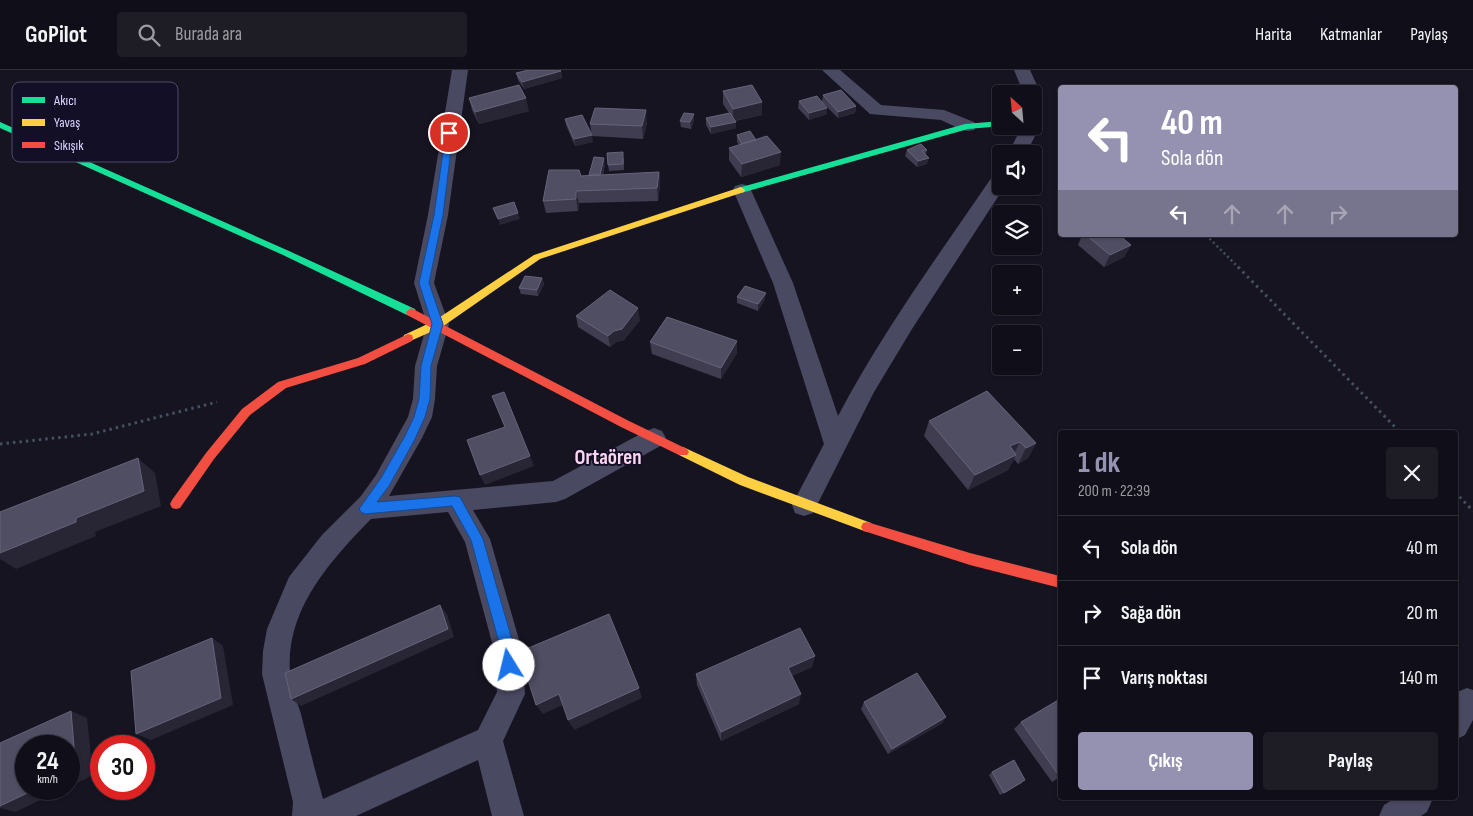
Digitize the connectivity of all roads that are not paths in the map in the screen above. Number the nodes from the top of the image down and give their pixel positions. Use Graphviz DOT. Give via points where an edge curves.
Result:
graph roads {
  1 [pos="460,70"];
  2 [pos="830,70"];
  3 [pos="1022,70"];
  4 [pos="1029,85"];
  5 [pos="0,124"];
  6 [pos="992,125"];
  7 [pos="968,126"];
  8 [pos="12,129"];
  9 [pos="85,162"];
  10 [pos="742,190"];
  11 [pos="992,191"];
  12 [pos="438,324"];
  13 [pos="654,438"];
  14 [pos="835,443"];
  15 [pos="455,501"];
  16 [pos="176,504"];
  17 [pos="804,504"];
  18 [pos="365,509"];
  19 [pos="1058,581"];
  20 [pos="488,740"];
  21 [pos="1417,800"];
  22 [pos="308,816"];
  23 [pos="321,816"];
  24 [pos="508,816"];
  25 [pos="1396,816"];
  1 -- 12 [label="street" via="424,283"];
  2 -- 7 [label="street" via="876,110 944,115"];
  3 -- 4 [label="street"];
  5 -- 8 [label="street"];
  6 -- 7 [label="street"];
  7 -- 10 [label="street"];
  9 -- 12 [label="street"];
  10 -- 12 [label="street" via="537,257"];
  10 -- 14 [label="street" via="783,283"];
  11 -- 14 [label="street" via="904,323"];
  12 -- 13 [label="street"];
  12 -- 16 [label="street" via="361,361 282,386 246,412"];
  12 -- 18 [label="street" via="426,366 420,417 385,482"];
  13 -- 15 [label="street" via="556,491"];
  13 -- 17 [label="street" via="744,481"];
  14 -- 17 [label="street"];
  15 -- 18 [label="street"];
  15 -- 20 [label="street" via="477,539 508,650 511,694"];
  17 -- 19 [label="street" via="906,540"];
  18 -- 22 [label="street" via="331,543 298,586 277,651 276,674 304,786"];
  20 -- 23 [label="street"];
  20 -- 24 [label="street"];
  21 -- 25 [label="street"];
}
